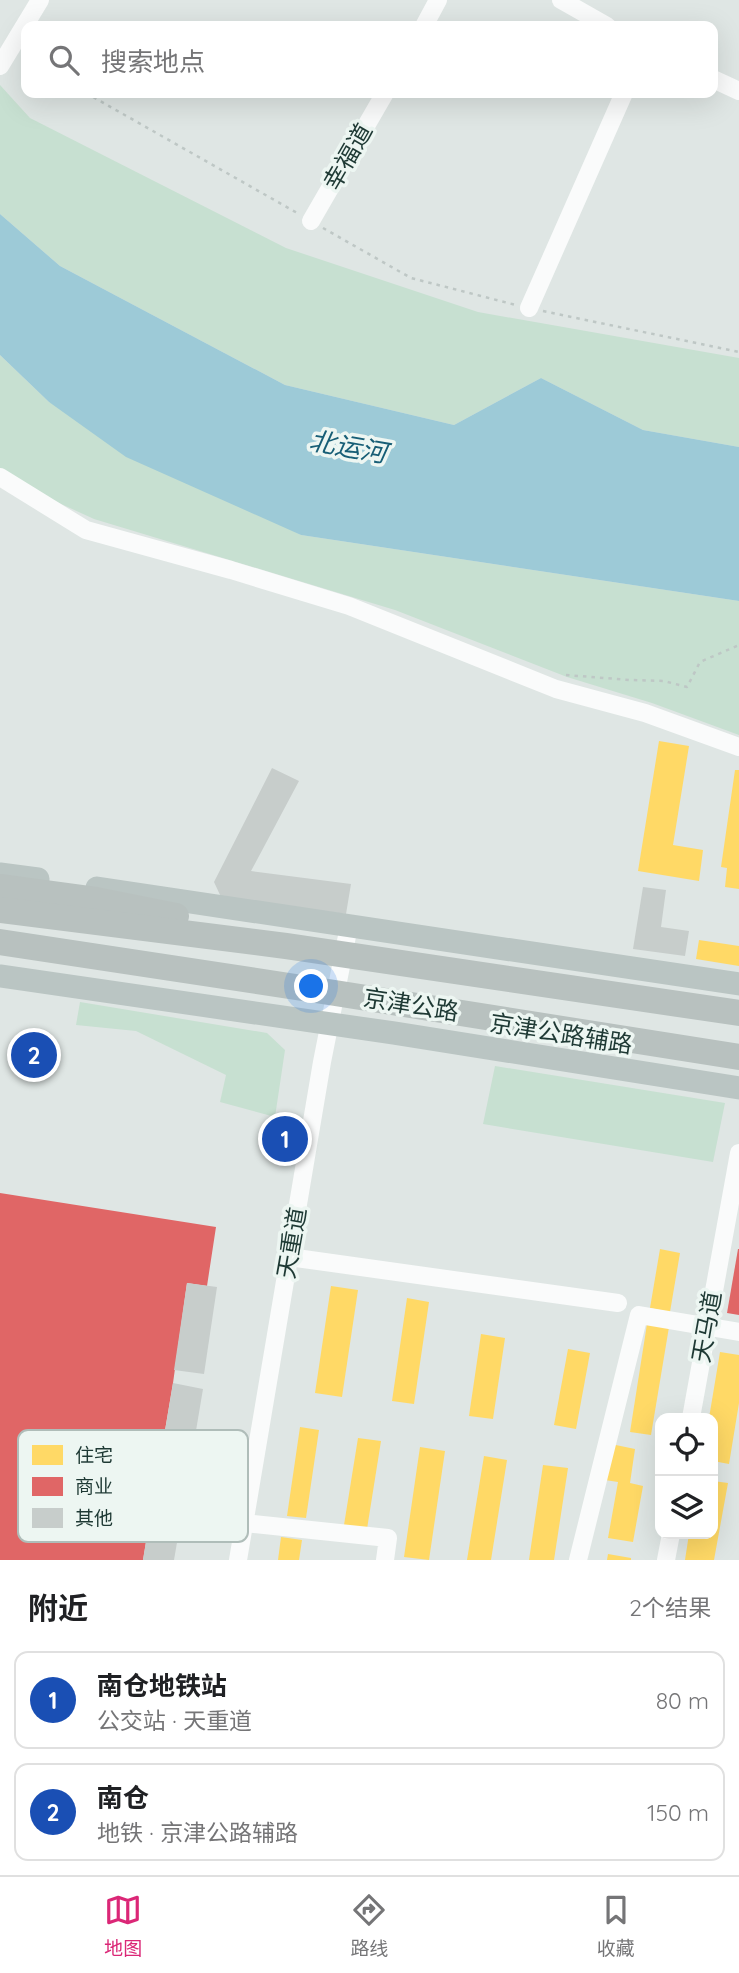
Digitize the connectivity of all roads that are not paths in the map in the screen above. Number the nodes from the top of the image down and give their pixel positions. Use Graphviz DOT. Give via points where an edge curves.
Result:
graph roads {
  1 [pos="40,0"];
  2 [pos="438,0"];
  3 [pos="561,0"];
  4 [pos="27,21"];
  5 [pos="427,21"];
  6 [pos="598,21"];
  7 [pos="21,31"];
  8 [pos="0,66"];
  9 [pos="718,81"];
  10 [pos="739,91"];
  11 [pos="382,98"];
  12 [pos="622,98"];
  13 [pos="311,221"];
  14 [pos="529,308"];
  15 [pos="0,477"];
  16 [pos="739,747"];
  17 [pos="0,874"];
  18 [pos="0,887"];
  19 [pos="0,910"];
  20 [pos="349,926"];
  21 [pos="0,943"];
  22 [pos="286,946"];
  23 [pos="343,954"];
  24 [pos="0,976"];
  25 [pos="739,984"];
  26 [pos="335,993"];
  27 [pos="739,1013"];
  28 [pos="330,1023"];
  29 [pos="739,1057"];
  30 [pos="739,1088"];
  31 [pos="739,1153"];
  32 [pos="289,1257"];
  33 [pos="618,1303"];
  34 [pos="707,1326"];
  35 [pos="739,1332"];
  36 [pos="692,1413"];
  37 [pos="248,1499"];
  38 [pos="248,1523"];
  39 [pos="670,1539"];
  40 [pos="241,1542"];
  41 [pos="238,1560"];
  42 [pos="385,1560"];
  43 [pos="578,1560"];
  44 [pos="666,1560"];
  1 -- 4 [label="street"];
  2 -- 5 [label="street"];
  3 -- 6 [label="street"];
  7 -- 8 [label="street"];
  9 -- 10 [label="street"];
  11 -- 13 [label="street, 幸福道"];
  12 -- 14 [label="street"];
  15 -- 16 [label="street" via="86,530 349,606 543,683"];
  17 -- 20 [label="main road"];
  18 -- 22 [label="highway" via="170,915"];
  19 -- 22 [label="highway, 京津公路"];
  20 -- 23 [label="street, 天重道"];
  20 -- 25 [label="main road"];
  21 -- 26 [label="highway, 京津公路"];
  22 -- 23 [label="highway, 京津公路"];
  23 -- 26 [label="street, 天重道"];
  23 -- 27 [label="highway, 京津公路"];
  24 -- 28 [label="main road, 京津公路辅路"];
  26 -- 28 [label="street, 天重道"];
  26 -- 29 [label="highway, 京津公路"];
  28 -- 30 [label="main road, 京津公路辅路"];
  28 -- 32 [label="street, 天重道"];
  31 -- 34 [label="street, 天马道"];
  32 -- 33 [label="street"];
  32 -- 37 [label="street, 天重道"];
  34 -- 35 [label="street"];
  34 -- 36 [label="street, 天马道"];
  34 -- 43 [label="street" via="639,1315"];
  38 -- 42 [label="street" via="388,1538"];
  39 -- 44 [label="street"];
  40 -- 41 [label="street, 天重道"];
}
